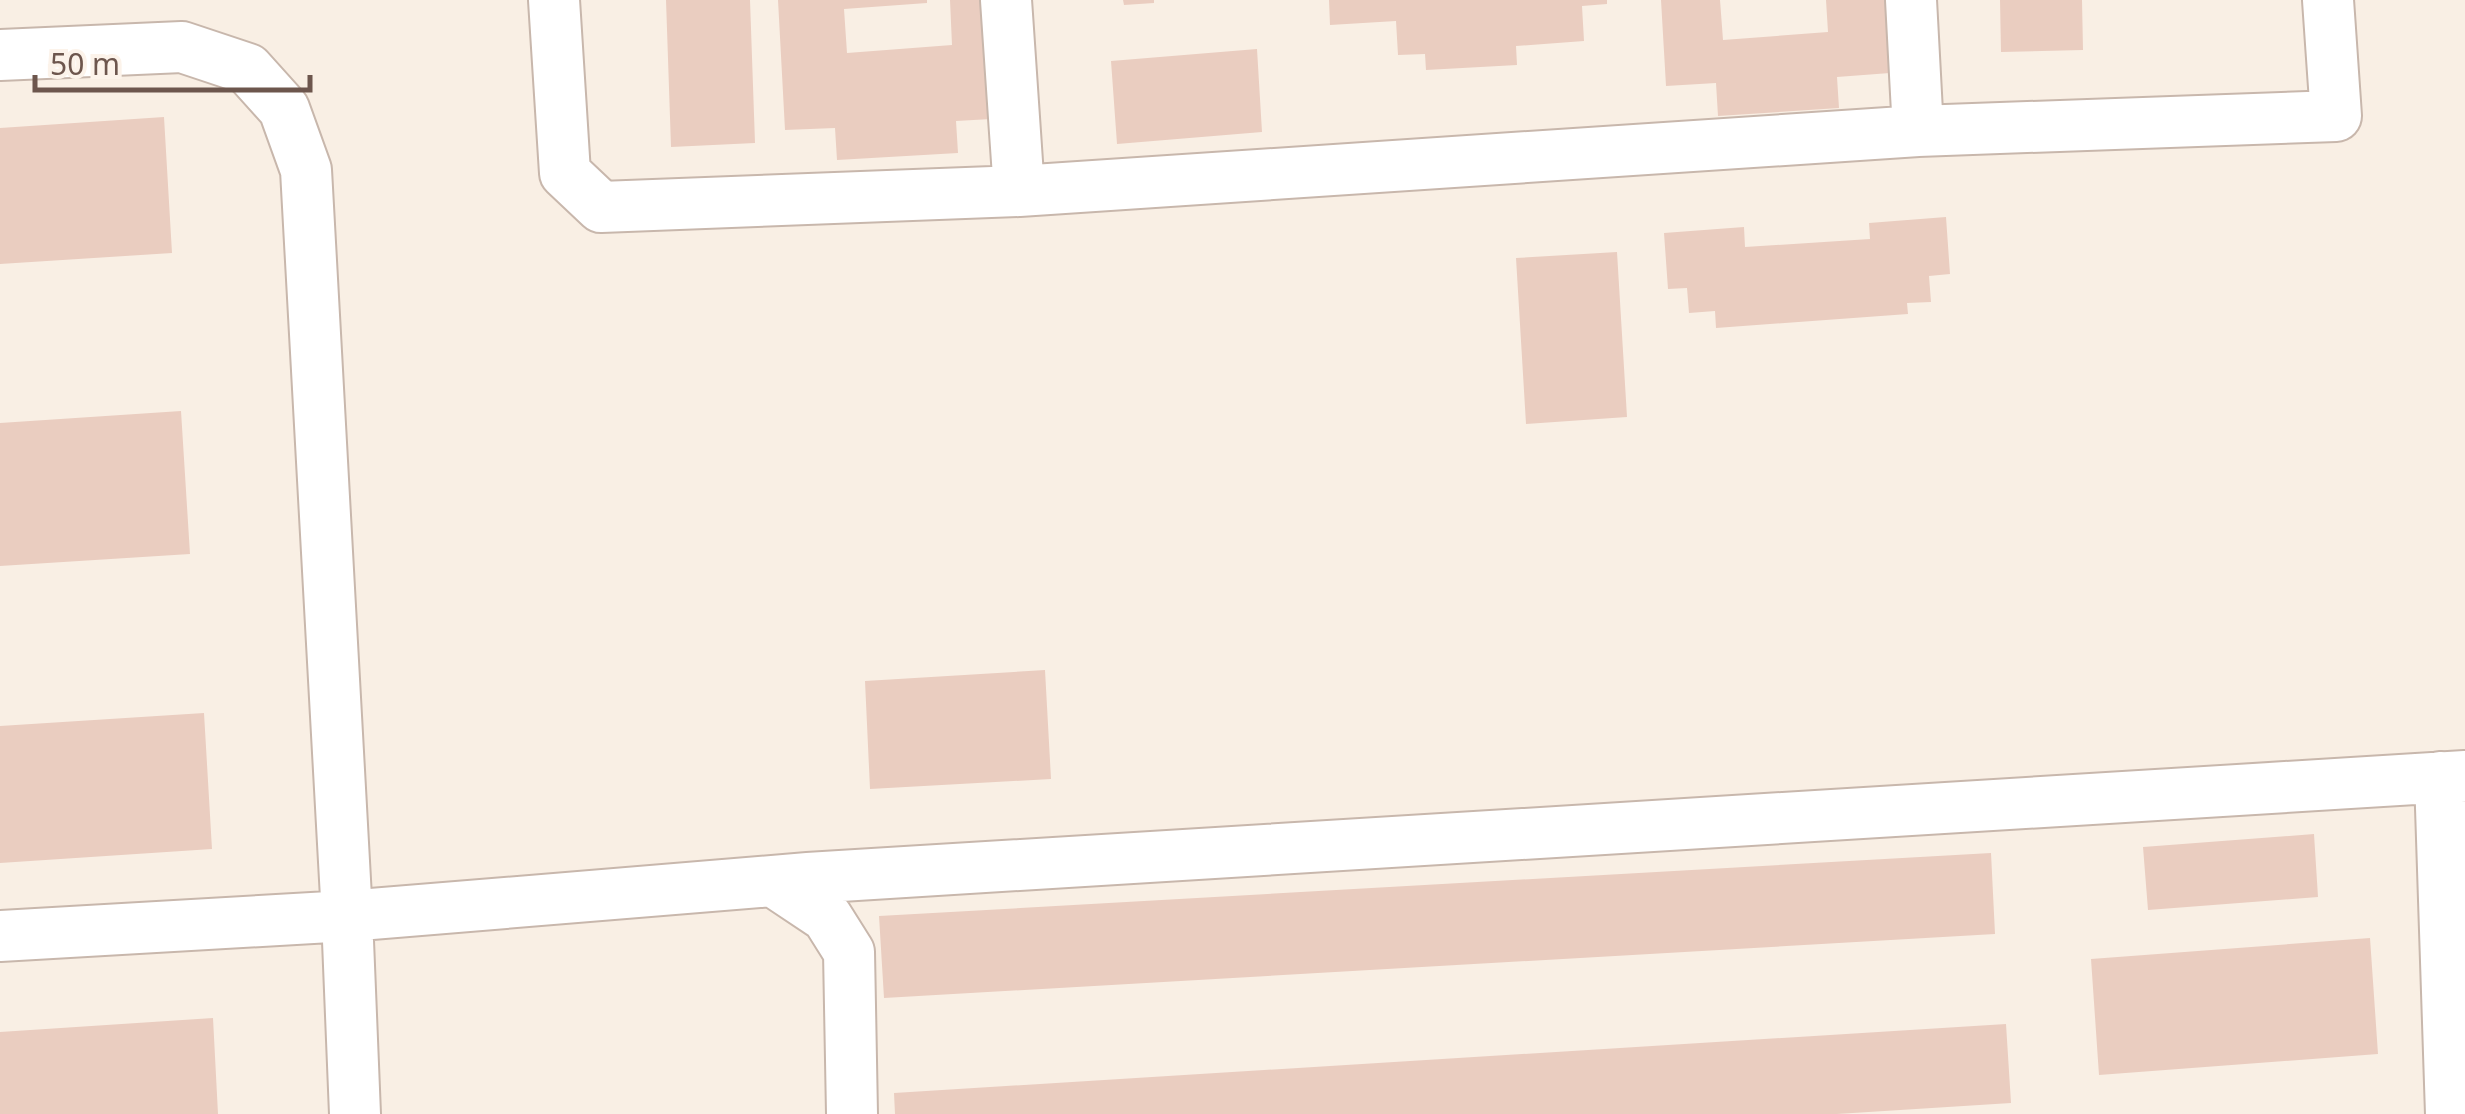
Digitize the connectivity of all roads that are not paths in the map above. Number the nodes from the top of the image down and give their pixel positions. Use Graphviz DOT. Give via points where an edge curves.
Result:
graph roads {
  1 [pos="554,0"];
  2 [pos="1006,0"];
  3 [pos="1911,0"];
  4 [pos="2328,0"];
  5 [pos="0,55"];
  6 [pos="1918,132"];
  7 [pos="1019,191"];
  8 [pos="2452,776"];
  9 [pos="774,882"];
  10 [pos="347,916"];
  11 [pos="0,936"];
  12 [pos="355,1114"];
  13 [pos="852,1114"];
  14 [pos="2452,1114"];
  1 -- 7 [label="lane" via="565,174 601,206"];
  2 -- 7 [label="lane"];
  3 -- 6 [label="lane"];
  4 -- 6 [label="lane" via="2336,116"];
  5 -- 10 [label="lane" via="182,46 248,69 284,108 306,170"];
  6 -- 7 [label="lane"];
  8 -- 9 [label="lane"];
  8 -- 14 [label="lane"];
  9 -- 10 [label="lane"];
  9 -- 13 [label="lane" via="828,917 849,952"];
  10 -- 11 [label="lane"];
  10 -- 12 [label="lane"];
}
